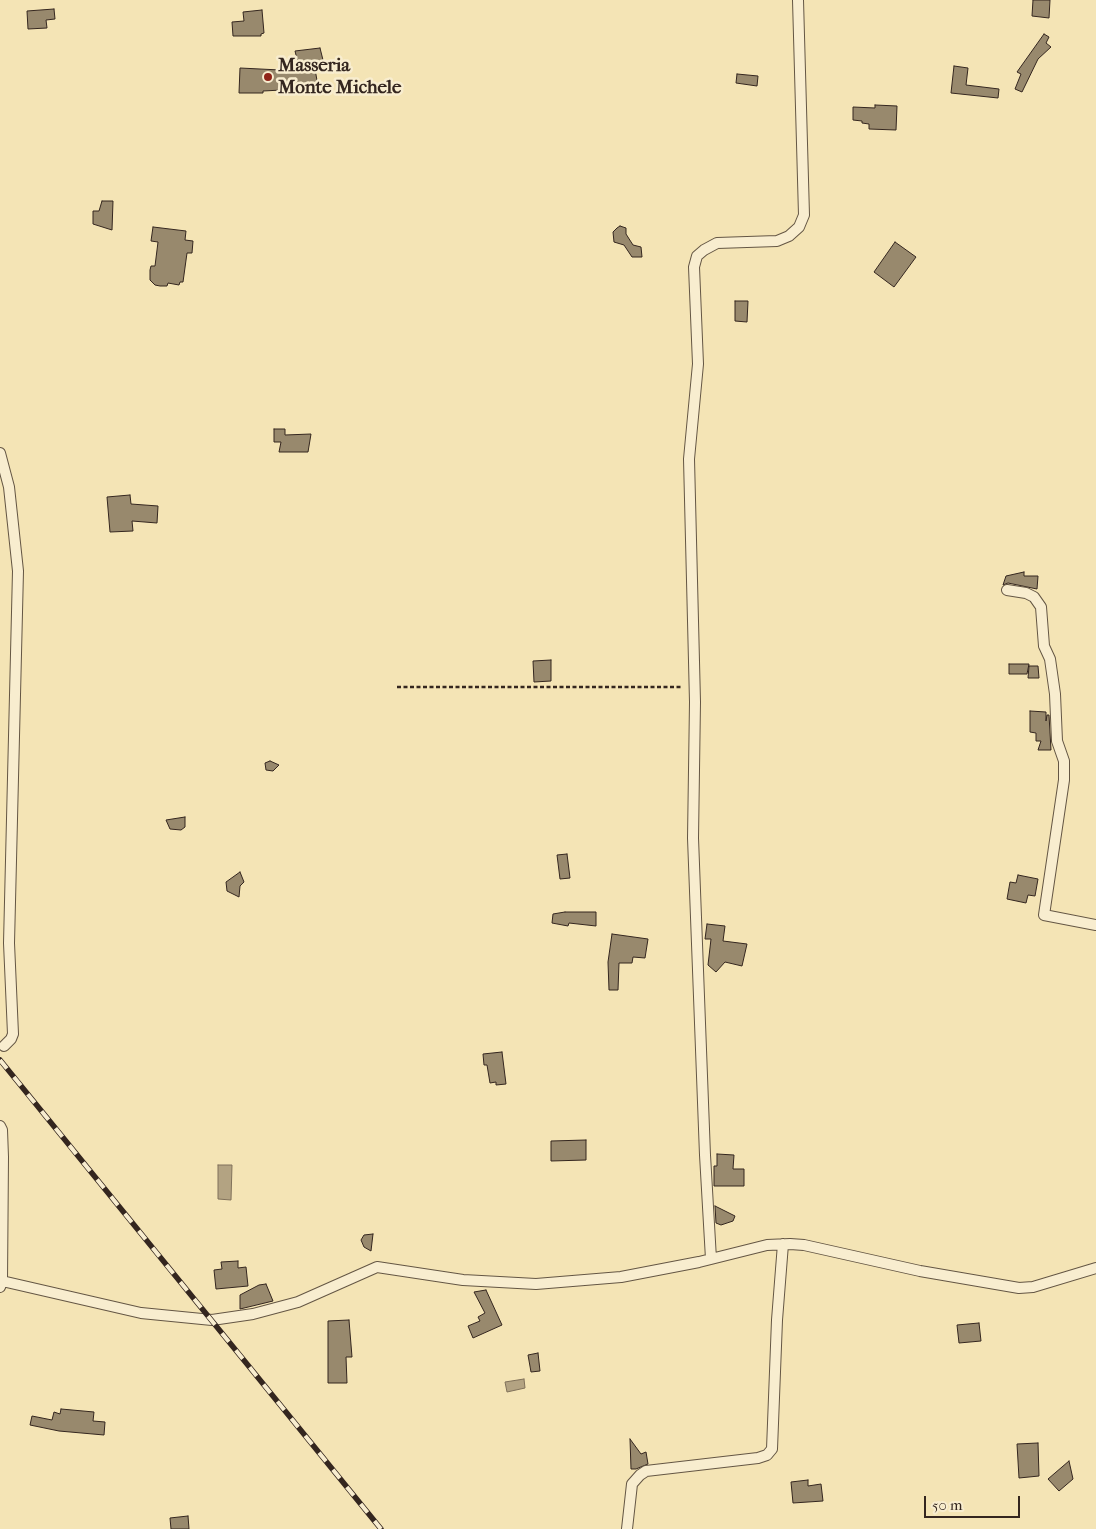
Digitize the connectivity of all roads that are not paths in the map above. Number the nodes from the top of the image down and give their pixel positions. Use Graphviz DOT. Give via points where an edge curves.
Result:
graph roads {
  1 [pos="798,0"];
  2 [pos="0,453"];
  3 [pos="1006,590"];
  4 [pos="1096,925"];
  5 [pos="4,1046"];
  6 [pos="0,1126"];
  7 [pos="783,1244"];
  8 [pos="711,1258"];
  9 [pos="1096,1268"];
  10 [pos="1,1284"];
  11 [pos="627,1529"];
  1 -- 8 [label="street" via="804,215 790,236 777,241 717,243 697,256 694,267 698,364 689,460 695,687 693,838 704,1155"];
  2 -- 5 [label="street" via="9,486 18,571 10,943 13,1034"];
  3 -- 4 [label="street" via="1026,593 1041,606 1044,646 1050,659 1055,694 1057,741 1064,761 1044,915"];
  6 -- 10 [label="street" via="3,1156"];
  7 -- 8 [label="street"];
  7 -- 9 [label="street" via="804,1245 920,1271 1019,1288"];
  7 -- 11 [label="street" via="772,1448 767,1455 758,1458 646,1471 632,1484"];
  8 -- 10 [label="street" via="621,1277 536,1284 462,1280 377,1267 298,1302 253,1314 212,1320 141,1313"];
}
